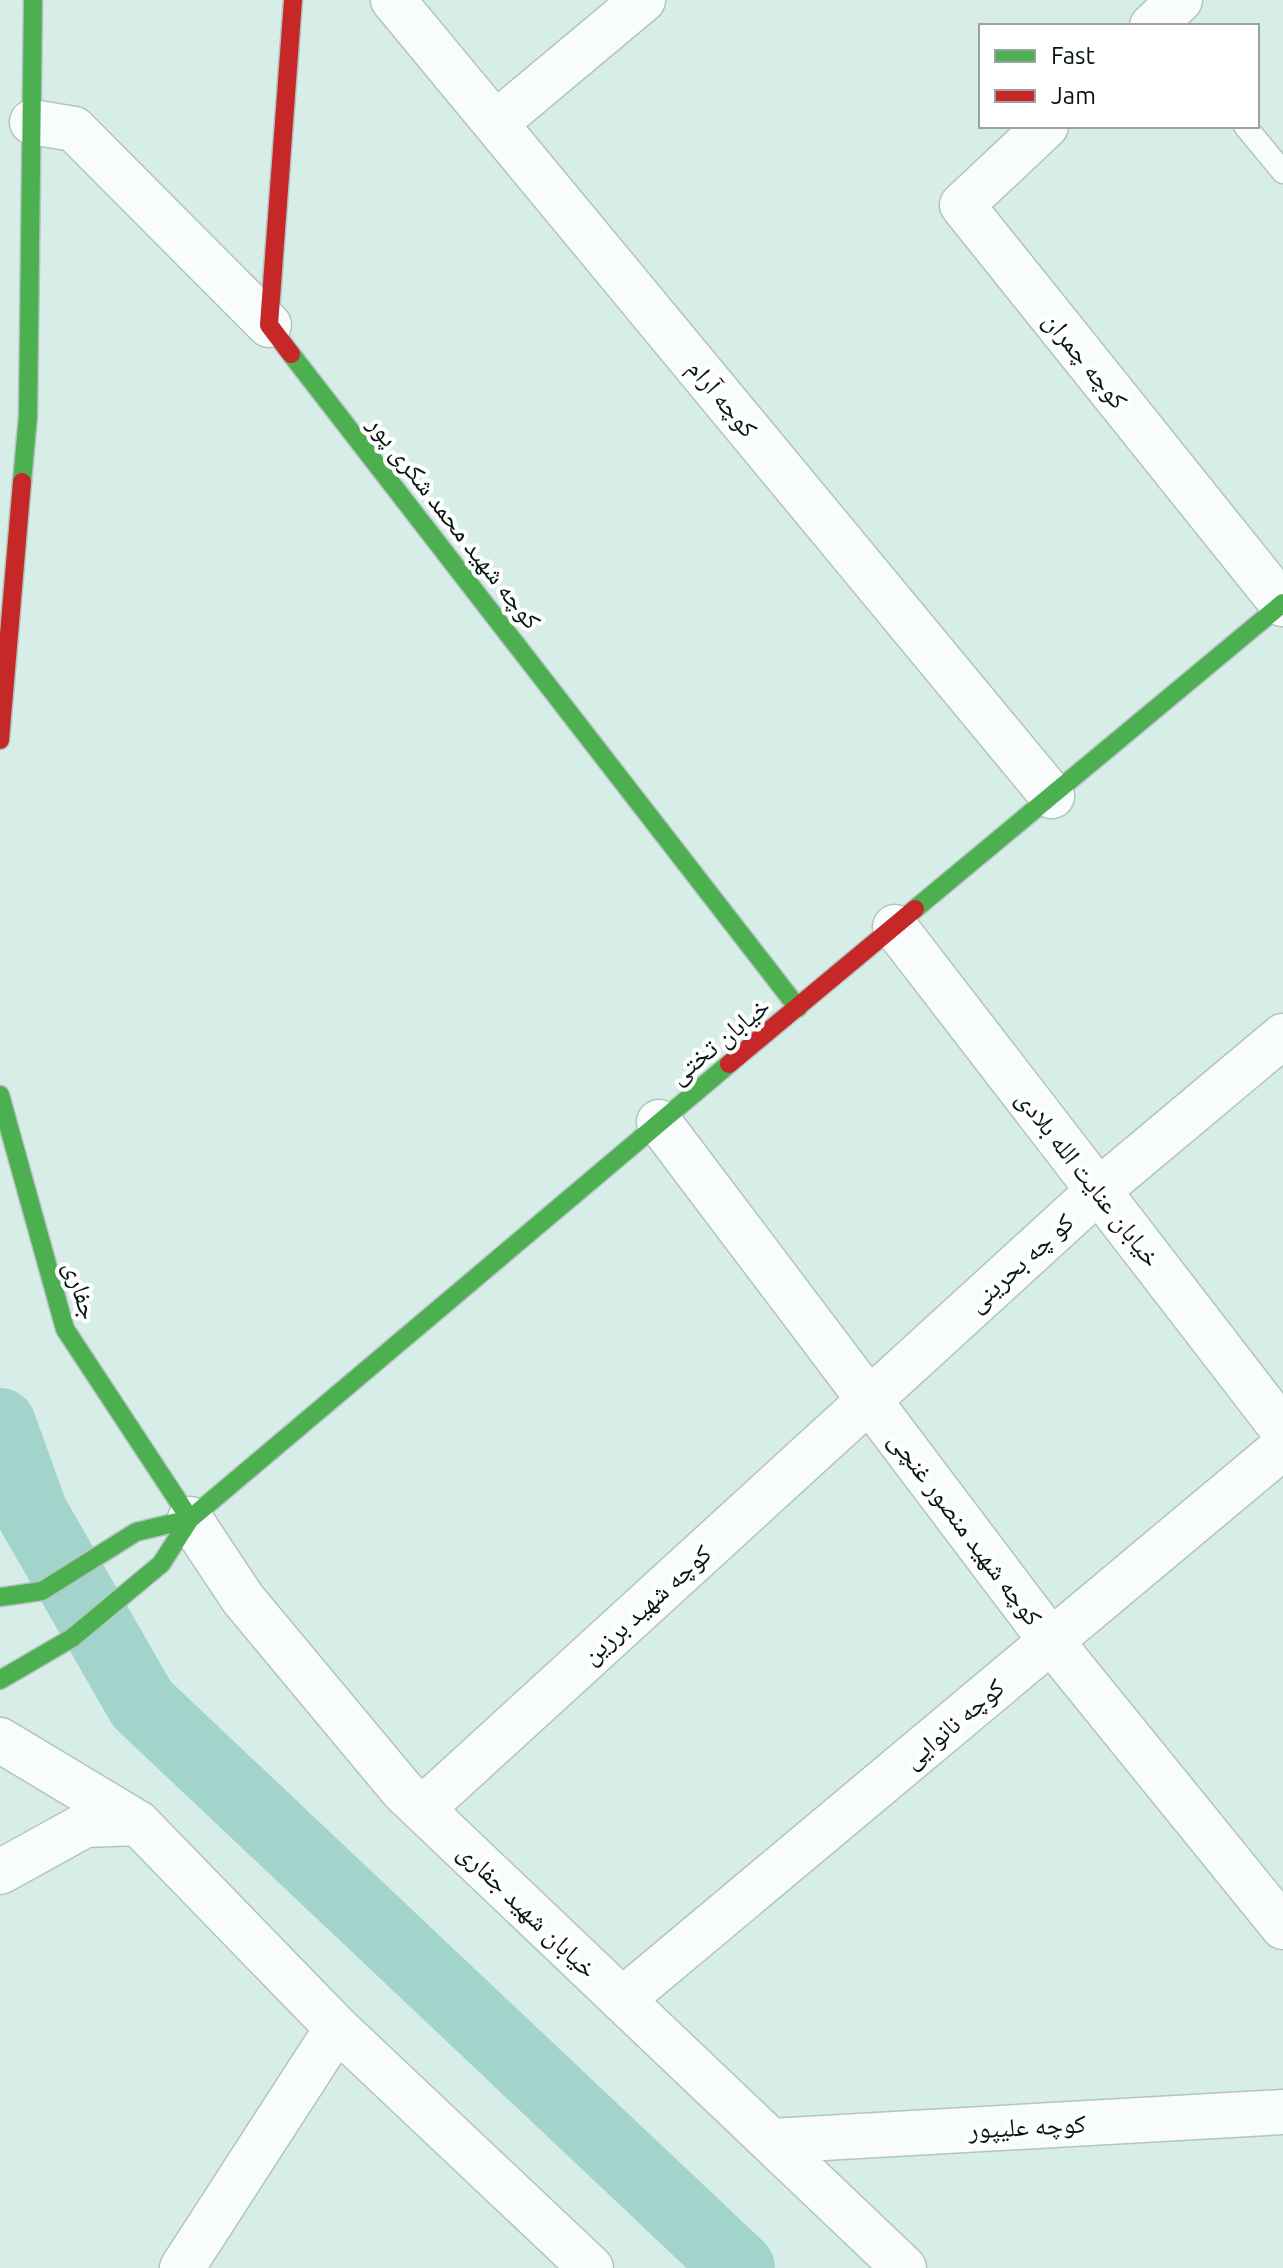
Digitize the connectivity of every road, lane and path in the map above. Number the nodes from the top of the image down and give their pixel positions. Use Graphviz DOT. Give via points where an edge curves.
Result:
graph roads {
  1 [pos="33,0"];
  2 [pos="293,0"];
  3 [pos="393,0"];
  4 [pos="643,0"];
  5 [pos="1180,0"];
  6 [pos="1154,24"];
  7 [pos="32,122"];
  8 [pos="496,123"];
  9 [pos="1044,128"];
  10 [pos="1247,128"];
  11 [pos="1283,172"];
  12 [pos="269,325"];
  13 [pos="1283,604"];
  14 [pos="0,740"];
  15 [pos="1052,796"];
  16 [pos="895,927"];
  17 [pos="798,1008"];
  18 [pos="1283,1036"];
  19 [pos="0,1095"];
  20 [pos="659,1122"];
  21 [pos="1098,1191"];
  22 [pos="870,1400"];
  23 [pos="1283,1430"];
  24 [pos="1283,1447"];
  25 [pos="190,1519"];
  26 [pos="0,1597"];
  27 [pos="1051,1641"];
  28 [pos="0,1680"];
  29 [pos="0,1740"];
  30 [pos="422,1809"];
  31 [pos="138,1823"];
  32 [pos="0,1872"];
  33 [pos="1283,1927"];
  34 [pos="622,2000"];
  35 [pos="337,2028"];
  36 [pos="1283,2112"];
  37 [pos="771,2141"];
  38 [pos="182,2268"];
  39 [pos="591,2268"];
  40 [pos="904,2268"];
  1 -- 7 [label="street"];
  2 -- 12 [label="street"];
  3 -- 8 [label="street, کوچه آرام"];
  4 -- 8 [label="street"];
  5 -- 6 [label="street"];
  7 -- 12 [label="street" via="74,129"];
  7 -- 14 [label="street" via="28,416"];
  8 -- 15 [label="street, کوچه آرام"];
  9 -- 13 [label="street, کوچه چمران" via="962,205"];
  10 -- 11 [label="lane"];
  12 -- 17 [label="street, کوچه شهید محمد شکری پور"];
  13 -- 15 [label="street, خیابان تختی"];
  15 -- 16 [label="street, خیابان تختی"];
  16 -- 17 [label="street, خیابان تختی"];
  16 -- 21 [label="street, خیابان عنایت الله بلادی"];
  17 -- 20 [label="street, خیابان تختی"];
  18 -- 21 [label="street, کو چه بحرینی"];
  19 -- 25 [label="street, جفاری" via="65,1329"];
  20 -- 22 [label="street, کوچه شهید منصور غنچی"];
  20 -- 25 [label="street, خیابان تختی"];
  21 -- 22 [label="street, کو چه بحرینی"];
  21 -- 23 [label="street, خیابان عنایت الله بلادی"];
  22 -- 27 [label="street, کوچه شهید منصور غنچی"];
  22 -- 30 [label="street, کوچه شهید برزین"];
  24 -- 27 [label="street, کوچه نانوایی"];
  25 -- 26 [label="street, خیابان تختی" via="136,1532 42,1591"];
  25 -- 28 [label="street, خیابان تختی" via="161,1564 72,1638"];
  25 -- 30 [label="street, خیابان شهید جفاری" via="243,1599"];
  27 -- 33 [label="street, کوچه شهید منصور غنچی"];
  27 -- 34 [label="street, کوچه نانوایی"];
  29 -- 31 [label="street"];
  30 -- 34 [label="street, خیابان شهید جفاری"];
  31 -- 32 [label="street" via="85,1825"];
  31 -- 35 [label="street"];
  34 -- 37 [label="street, خیابان شهید جفاری"];
  35 -- 38 [label="street"];
  35 -- 39 [label="street"];
  36 -- 37 [label="street, کوچه علیپور"];
  37 -- 40 [label="street, خیابان شهید جفاری"];
}
